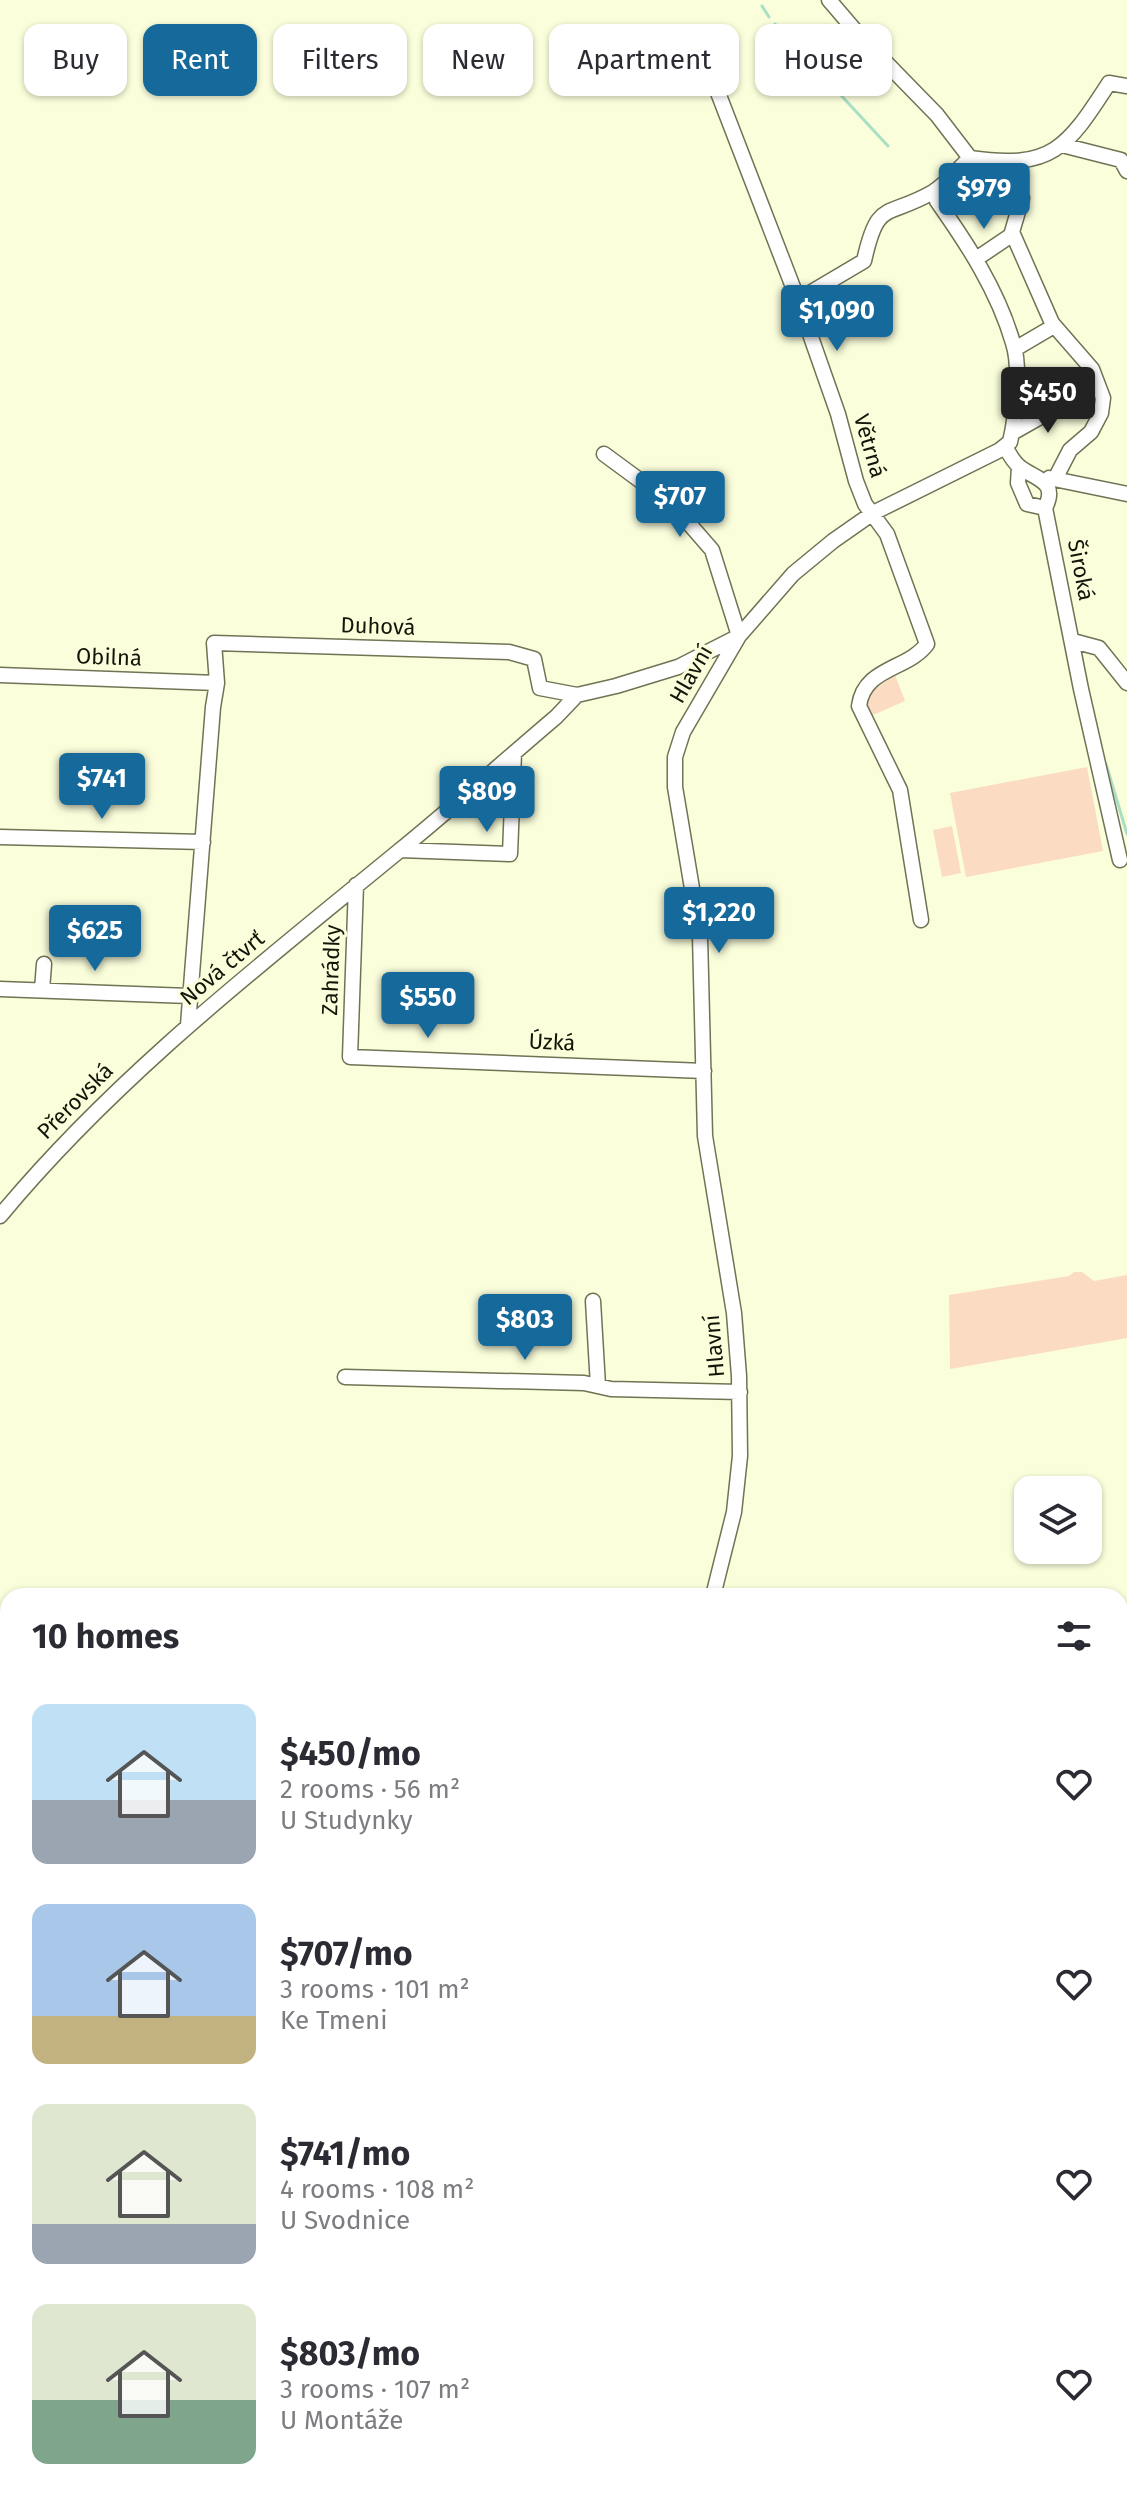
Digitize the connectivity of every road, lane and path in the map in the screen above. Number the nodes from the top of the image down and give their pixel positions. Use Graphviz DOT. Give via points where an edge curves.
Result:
graph roads {
  1 [pos="829,0"];
  2 [pos="1127,86"];
  3 [pos="719,96"];
  4 [pos="1062,145"];
  5 [pos="970,158"];
  6 [pos="1127,171"];
  7 [pos="935,191"];
  8 [pos="1022,198"];
  9 [pos="1013,234"];
  10 [pos="976,259"];
  11 [pos="798,300"];
  12 [pos="1054,326"];
  13 [pos="1015,349"];
  14 [pos="1047,402"];
  15 [pos="1008,440"];
  16 [pos="604,454"];
  17 [pos="1019,467"];
  18 [pos="1038,477"];
  19 [pos="1055,479"];
  20 [pos="1127,494"];
  21 [pos="1045,508"];
  22 [pos="873,513"];
  23 [pos="739,636"];
  24 [pos="1073,641"];
  25 [pos="220,643"];
  26 [pos="0,675"];
  27 [pos="217,683"];
  28 [pos="1127,683"];
  29 [pos="577,695"];
  30 [pos="514,753"];
  31 [pos="0,837"];
  32 [pos="203,842"];
  33 [pos="400,850"];
  34 [pos="1120,860"];
  35 [pos="356,885"];
  36 [pos="921,920"];
  37 [pos="44,964"];
  38 [pos="0,989"];
  39 [pos="42,990"];
  40 [pos="189,996"];
  41 [pos="188,1025"];
  42 [pos="350,1057"];
  43 [pos="704,1071"];
  44 [pos="0,1216"];
  45 [pos="593,1301"];
  46 [pos="345,1377"];
  47 [pos="598,1386"];
  48 [pos="740,1392"];
  49 [pos="715,1588"];
  1 -- 5 [label="street" via="937,115"];
  2 -- 4 [label="street" via="1109,83"];
  3 -- 11 [label="street, Větrná"];
  4 -- 5 [label="street" via="1023,162"];
  4 -- 6 [label="street" via="1121,160"];
  5 -- 7 [label="street"];
  7 -- 10 [label="street"];
  7 -- 11 [label="street" via="885,212 870,233 864,261"];
  8 -- 9 [label="street"];
  9 -- 10 [label="street"];
  9 -- 12 [label="street"];
  10 -- 13 [label="street"];
  11 -- 22 [label="street, Větrná" via="856,481"];
  12 -- 13 [label="street"];
  12 -- 19 [label="street" via="1092,369 1103,398 1091,432 1070,450"];
  13 -- 15 [label="street"];
  14 -- 15 [label="street, Hlavní" via="1042,416"];
  15 -- 17 [label="street"];
  15 -- 22 [label="street, Hlavní"];
  16 -- 23 [label="street" via="672,504 712,550"];
  17 -- 18 [label="street"];
  17 -- 21 [label="street" via="1018,483 1027,504"];
  18 -- 19 [label="street"];
  18 -- 21 [label="street, Široká" via="1049,492"];
  19 -- 20 [label="street"];
  21 -- 24 [label="street, Široká"];
  22 -- 23 [label="street, Hlavní" via="793,574"];
  22 -- 36 [label="street, Větrná" via="887,534 927,644 874,678 859,706 900,790"];
  23 -- 29 [label="street" via="678,667"];
  23 -- 43 [label="street, Hlavní" via="683,732 675,757 675,787 700,936"];
  24 -- 28 [label="street" via="1099,648"];
  24 -- 34 [label="street, Široká"];
  25 -- 27 [label="street, Nová čtvrť" via="214,643"];
  25 -- 29 [label="street, Duhová" via="502,652 534,659 540,688"];
  26 -- 27 [label="street, Obilná"];
  27 -- 32 [label="street, Nová čtvrť"];
  29 -- 30 [label="street, Nová čtvrť"];
  30 -- 33 [label="street, Nová čtvrť"];
  30 -- 33 [label="street" via="510,854"];
  31 -- 32 [label="street"];
  32 -- 40 [label="street, Nová čtvrť"];
  33 -- 35 [label="street, Nová čtvrť"];
  35 -- 41 [label="street, Nová čtvrť"];
  35 -- 42 [label="street, Zahrádky"];
  37 -- 39 [label="street"];
  38 -- 39 [label="street"];
  39 -- 40 [label="street"];
  40 -- 41 [label="street, Nová čtvrť"];
  41 -- 44 [label="street, Přerovská" via="111,1094"];
  42 -- 43 [label="street, Úzká"];
  43 -- 48 [label="street, Hlavní" via="705,1136 734,1313"];
  45 -- 47 [label="street"];
  46 -- 47 [label="street"];
  47 -- 48 [label="street"];
  48 -- 49 [label="street, Hlavní" via="734,1512"];
}
